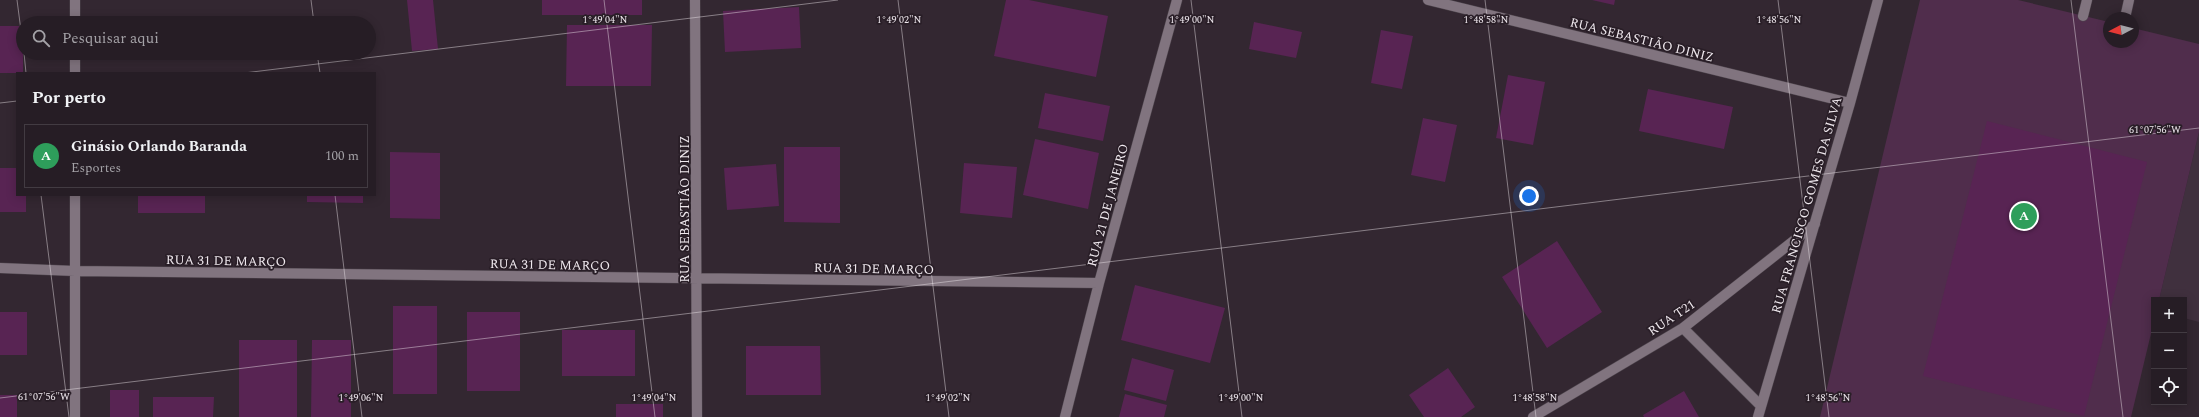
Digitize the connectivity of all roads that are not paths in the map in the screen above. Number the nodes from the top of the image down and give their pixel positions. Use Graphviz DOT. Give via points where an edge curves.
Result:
graph roads {
  1 [pos="75,0"];
  2 [pos="695,0"];
  3 [pos="1177,0"];
  4 [pos="1428,0"];
  5 [pos="1878,0"];
  6 [pos="2087,0"];
  7 [pos="2129,0"];
  8 [pos="2126,12"];
  9 [pos="75,16"];
  10 [pos="2083,16"];
  11 [pos="75,60"];
  12 [pos="75,72"];
  13 [pos="1850,103"];
  14 [pos="75,196"];
  15 [pos="1815,224"];
  16 [pos="0,268"];
  17 [pos="75,271"];
  18 [pos="698,278"];
  19 [pos="1099,283"];
  20 [pos="1683,328"];
  21 [pos="1761,406"];
  22 [pos="75,417"];
  23 [pos="697,417"];
  24 [pos="1065,417"];
  25 [pos="1533,417"];
  26 [pos="1758,417"];
  1 -- 9 [label="street"];
  2 -- 18 [label="street, RUA SEBASTIÃO DINIZ"];
  3 -- 19 [label="street, RUA 21 DE JANEIRO"];
  4 -- 13 [label="street, RUA SEBASTIÃO DINIZ"];
  5 -- 13 [label="street, RUA FRANCISCO GOMES DA SILVA"];
  6 -- 10 [label="street"];
  7 -- 8 [label="street"];
  11 -- 12 [label="street"];
  13 -- 15 [label="street, RUA FRANCISCO GOMES DA SILVA"];
  14 -- 17 [label="street"];
  15 -- 20 [label="street, RUA T21"];
  15 -- 21 [label="street, RUA FRANCISCO GOMES DA SILVA"];
  16 -- 17 [label="street, RUA 31 DE MARÇO"];
  17 -- 18 [label="street, RUA 31 DE MARÇO"];
  17 -- 22 [label="street"];
  18 -- 19 [label="street, RUA 31 DE MARÇO"];
  18 -- 23 [label="street, RUA SEBASTIÃO DINIZ"];
  19 -- 24 [label="street, RUA 21 DE JANEIRO"];
  20 -- 21 [label="street"];
  20 -- 25 [label="street, RUA T21"];
  21 -- 26 [label="street, RUA FRANCISCO GOMES DA SILVA"];
}
